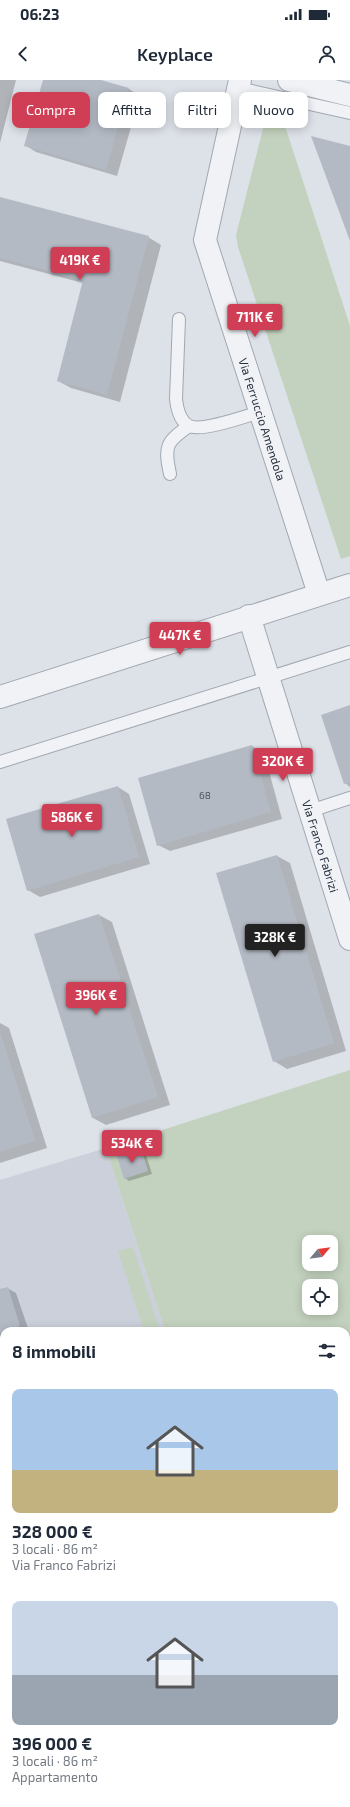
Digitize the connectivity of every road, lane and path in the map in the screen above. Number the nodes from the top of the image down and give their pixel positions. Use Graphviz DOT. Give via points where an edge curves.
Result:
graph roads {
  1 [pos="289,80"];
  2 [pos="239,84"];
  3 [pos="350,95"];
  4 [pos="350,113"];
  5 [pos="178,319"];
  6 [pos="260,412"];
  7 [pos="189,426"];
  8 [pos="170,474"];
  9 [pos="350,585"];
  10 [pos="319,594"];
  11 [pos="249,616"];
  12 [pos="350,652"];
  13 [pos="268,677"];
  14 [pos="0,696"];
  15 [pos="0,762"];
  16 [pos="350,798"];
  17 [pos="310,811"];
  18 [pos="350,939"];
  1 -- 3 [label="street"];
  2 -- 4 [label="lane"];
  2 -- 6 [label="street, Via Ferruccio Amendola" via="205,240"];
  5 -- 7 [label="lane" via="177,410"];
  6 -- 7 [label="lane" via="215,425"];
  6 -- 10 [label="street, Via Ferruccio Amendola"];
  7 -- 8 [label="lane" via="168,443 166,456"];
  9 -- 10 [label="street"];
  10 -- 11 [label="street"];
  11 -- 13 [label="street, Via Franco Fabrizi"];
  11 -- 14 [label="street"];
  12 -- 13 [label="lane"];
  13 -- 15 [label="lane"];
  13 -- 17 [label="street, Via Franco Fabrizi"];
  16 -- 17 [label="lane"];
  17 -- 18 [label="street, Via Franco Fabrizi"];
}
